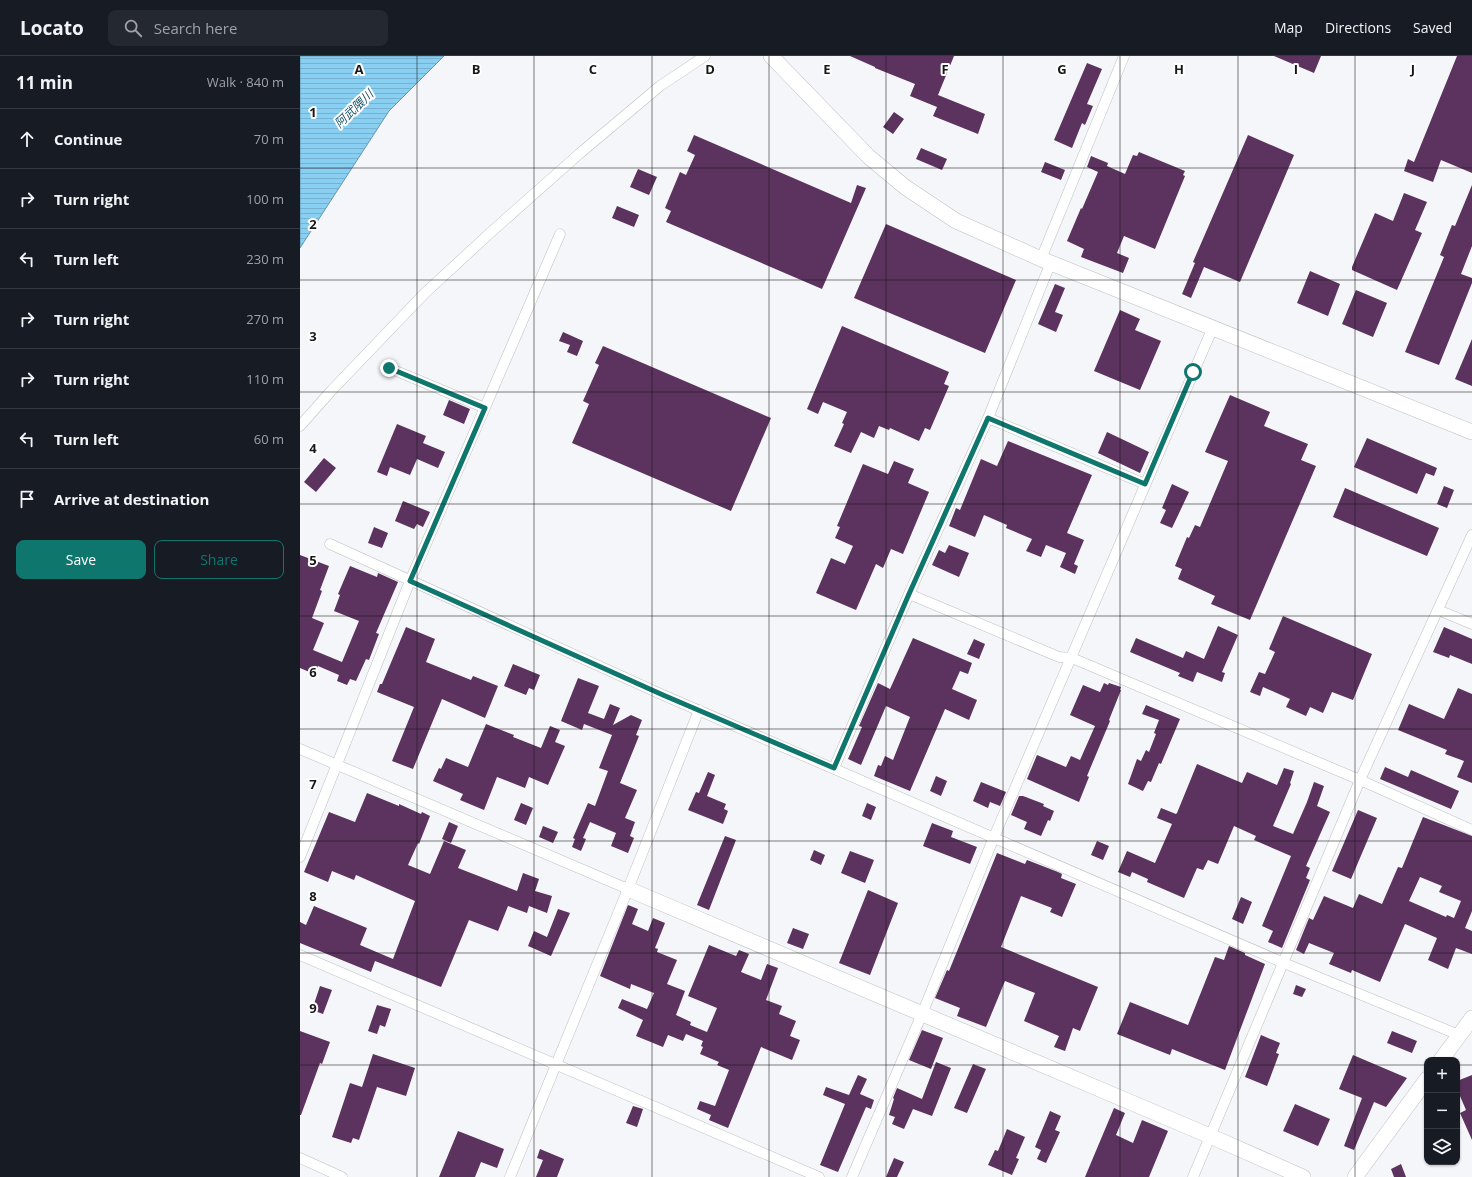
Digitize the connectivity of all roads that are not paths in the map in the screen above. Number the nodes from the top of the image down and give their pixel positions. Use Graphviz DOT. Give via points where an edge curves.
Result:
graph roads {
  1 [pos="705,56"];
  2 [pos="771,56"];
  3 [pos="1124,56"];
  4 [pos="560,234"];
  5 [pos="1046,261"];
  6 [pos="1214,327"];
  7 [pos="389,368"];
  8 [pos="485,408"];
  9 [pos="988,418"];
  10 [pos="300,426"];
  11 [pos="1472,432"];
  12 [pos="1145,484"];
  13 [pos="1472,535"];
  14 [pos="330,544"];
  15 [pos="410,581"];
  16 [pos="909,594"];
  17 [pos="1438,610"];
  18 [pos="1472,624"];
  19 [pos="1072,658"];
  20 [pos="699,710"];
  21 [pos="300,749"];
  22 [pos="337,764"];
  23 [pos="834,768"];
  24 [pos="1360,780"];
  25 [pos="1472,830"];
  26 [pos="994,837"];
  27 [pos="300,857"];
  28 [pos="628,889"];
  29 [pos="300,955"];
  30 [pos="1284,962"];
  31 [pos="922,1014"];
  32 [pos="1472,1018"];
  33 [pos="1459,1035"];
  34 [pos="1443,1057"];
  35 [pos="555,1064"];
  36 [pos="1424,1083"];
  37 [pos="1210,1136"];
  38 [pos="300,1158"];
  39 [pos="342,1177"];
  40 [pos="510,1177"];
  41 [pos="819,1177"];
  42 [pos="852,1177"];
  43 [pos="1192,1177"];
  44 [pos="1303,1177"];
  45 [pos="1355,1177"];
  1 -- 10 [label="street" via="660,86 578,154 485,238 425,293"];
  2 -- 5 [label="street" via="869,158 905,187 956,221"];
  3 -- 5 [label="street"];
  4 -- 8 [label="street"];
  5 -- 6 [label="street"];
  5 -- 9 [label="street"];
  6 -- 11 [label="street"];
  6 -- 12 [label="street"];
  7 -- 8 [label="street"];
  8 -- 15 [label="street"];
  9 -- 12 [label="street"];
  9 -- 16 [label="street"];
  12 -- 19 [label="street"];
  13 -- 17 [label="street"];
  14 -- 15 [label="street"];
  15 -- 20 [label="street"];
  15 -- 22 [label="street"];
  16 -- 19 [label="street" via="1059,657"];
  16 -- 23 [label="street"];
  17 -- 18 [label="street"];
  17 -- 24 [label="street"];
  19 -- 24 [label="street"];
  19 -- 26 [label="street"];
  20 -- 23 [label="street"];
  20 -- 28 [label="street"];
  21 -- 22 [label="street"];
  22 -- 27 [label="street"];
  22 -- 28 [label="street"];
  23 -- 26 [label="street"];
  24 -- 25 [label="street"];
  24 -- 30 [label="street"];
  26 -- 30 [label="street"];
  26 -- 31 [label="street"];
  28 -- 31 [label="street"];
  28 -- 35 [label="street"];
  29 -- 35 [label="street"];
  30 -- 33 [label="street"];
  30 -- 37 [label="street"];
  31 -- 37 [label="street"];
  31 -- 42 [label="street"];
  32 -- 33 [label="street"];
  33 -- 34 [label="street"];
  35 -- 40 [label="street"];
  35 -- 41 [label="street"];
  36 -- 45 [label="street"];
  37 -- 43 [label="street"];
  37 -- 44 [label="street"];
  38 -- 39 [label="street"];
}
